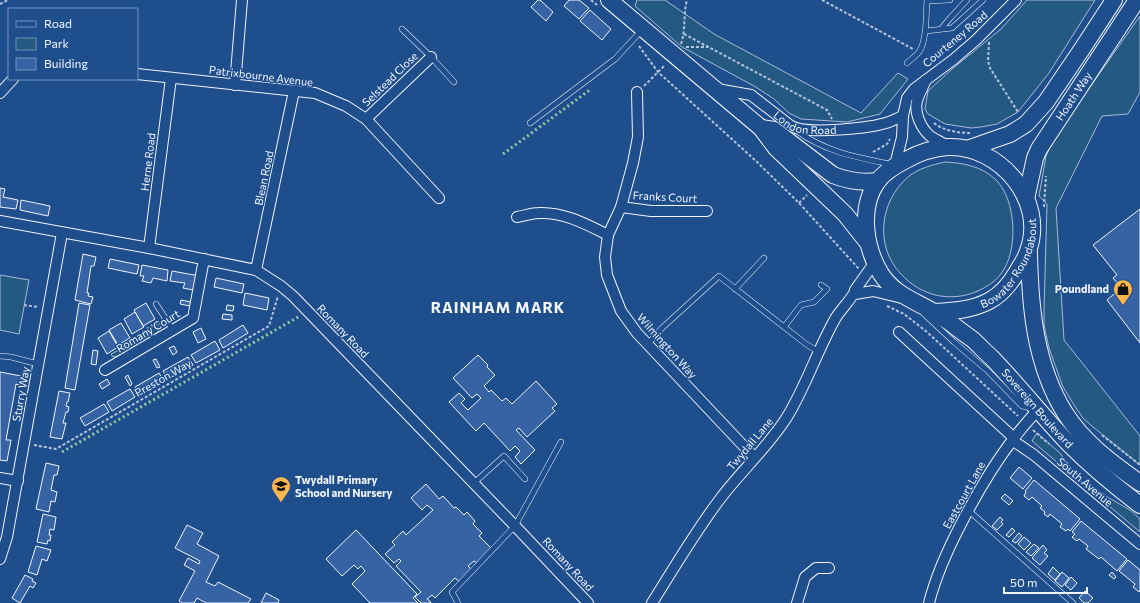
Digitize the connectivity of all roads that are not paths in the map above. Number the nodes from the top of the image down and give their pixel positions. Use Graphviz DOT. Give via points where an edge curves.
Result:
graph roads {
  1 [pos="242,0"];
  2 [pos="927,0"];
  3 [pos="948,0"];
  4 [pos="967,0"];
  5 [pos="983,0"];
  6 [pos="1016,0"];
  7 [pos="1114,0"];
  8 [pos="1136,0"];
  9 [pos="605,5"];
  10 [pos="402,29"];
  11 [pos="941,29"];
  12 [pos="926,31"];
  13 [pos="638,34"];
  14 [pos="431,57"];
  15 [pos="907,63"];
  16 [pos="138,74"];
  17 [pos="171,78"];
  18 [pos="927,78"];
  19 [pos="12,80"];
  20 [pos="454,82"];
  21 [pos="235,84"];
  22 [pos="713,89"];
  23 [pos="294,91"];
  24 [pos="637,92"];
  25 [pos="0,93"];
  26 [pos="903,116"];
  27 [pos="366,120"];
  28 [pos="530,123"];
  29 [pos="789,124"];
  30 [pos="761,128"];
  31 [pos="950,147"];
  32 [pos="967,149"];
  33 [pos="895,165"];
  34 [pos="878,181"];
  35 [pos="439,198"];
  36 [pos="1026,199"];
  37 [pos="621,207"];
  38 [pos="707,211"];
  39 [pos="517,217"];
  40 [pos="0,221"];
  41 [pos="62,233"];
  42 [pos="608,235"];
  43 [pos="869,244"];
  44 [pos="149,248"];
  45 [pos="1029,250"];
  46 [pos="764,258"];
  47 [pos="204,259"];
  48 [pos="875,262"];
  49 [pos="256,270"];
  50 [pos="821,284"];
  51 [pos="735,289"];
  52 [pos="855,294"];
  53 [pos="910,300"];
  54 [pos="156,304"];
  55 [pos="935,312"];
  56 [pos="784,327"];
  57 [pos="173,330"];
  58 [pos="899,332"];
  59 [pos="648,345"];
  60 [pos="819,352"];
  61 [pos="0,356"];
  62 [pos="38,364"];
  63 [pos="105,370"];
  64 [pos="1038,410"];
  65 [pos="1013,439"];
  66 [pos="561,442"];
  67 [pos="754,457"];
  68 [pos="0,478"];
  69 [pos="525,479"];
  70 [pos="18,481"];
  71 [pos="474,483"];
  72 [pos="1140,483"];
  73 [pos="1140,505"];
  74 [pos="968,510"];
  75 [pos="516,526"];
  76 [pos="1140,544"];
  77 [pos="0,559"];
  78 [pos="829,568"];
  79 [pos="457,601"];
  80 [pos="450,603"];
  81 [pos="588,603"];
  82 [pos="652,603"];
  83 [pos="797,603"];
  84 [pos="929,603"];
  85 [pos="1073,603"];
  1 -- 21 [label="street"];
  2 -- 3 [label="lane"];
  2 -- 12 [label="lane"];
  4 -- 11 [label="lane"];
  5 -- 11 [label="lane" via="956,26"];
  6 -- 18 [label="street, Courteney Road" via="976,40"];
  7 -- 32 [label="main road, Hoath Way" via="1046,102 1026,124 1010,134"];
  8 -- 36 [label="main road, Hoath Way" via="1039,149"];
  9 -- 13 [label="main road, London Road"];
  10 -- 14 [label="lane, Selstead Close"];
  11 -- 12 [label="lane"];
  12 -- 15 [label="lane" via="919,52"];
  13 -- 22 [label="main road, London Road"];
  13 -- 28 [label="lane" via="615,59"];
  14 -- 20 [label="lane, Selstead Close"];
  14 -- 27 [label="street, Selstead Close"];
  16 -- 17 [label="street, Patrixbourne Avenue"];
  17 -- 21 [label="street, Patrixbourne Avenue"];
  17 -- 44 [label="street, Herne Road"];
  18 -- 26 [label="street, Courteney Road" via="914,88 907,98"];
  18 -- 31 [label="street, Courteney Road" via="916,110 922,126 930,135"];
  19 -- 25 [label="street"];
  21 -- 23 [label="street, Patrixbourne Avenue"];
  22 -- 29 [label="street, London Road" via="751,95"];
  22 -- 30 [label="main road, London Road"];
  23 -- 27 [label="street, Patrixbourne Avenue" via="315,93 346,106"];
  23 -- 49 [label="street, Blean Road"];
  24 -- 37 [label="street, Wilmington Way" via="638,137"];
  26 -- 29 [label="street, London Road" via="867,127 835,130 799,129"];
  26 -- 33 [label="street, Courteney Road" via="902,137"];
  27 -- 35 [label="street, Patrixbourne Avenue"];
  29 -- 33 [label="lane" via="811,141 826,148"];
  30 -- 34 [label="main road, London Road" via="774,130 833,175 862,182"];
  30 -- 43 [label="main road, London Road" via="776,148 846,214"];
  31 -- 32 [label="main road, Bowater Roundabout"];
  31 -- 33 [label="main road, Bowater Roundabout" via="922,151"];
  32 -- 36 [label="main road, Bowater Roundabout" via="1003,166 1018,184"];
  33 -- 34 [label="main road, Bowater Roundabout"];
  34 -- 43 [label="main road, Bowater Roundabout" via="867,209"];
  36 -- 45 [label="main road, Bowater Roundabout" via="1031,215"];
  37 -- 38 [label="street, Franks Court" via="651,211"];
  37 -- 42 [label="street, Wilmington Way"];
  39 -- 42 [label="street" via="538,213 558,214 583,222"];
  40 -- 41 [label="street, Romany Road"];
  41 -- 44 [label="street, Romany Road"];
  41 -- 62 [label="street, Sturry Way"];
  42 -- 59 [label="street, Wilmington Way" via="605,257 607,275 621,311"];
  43 -- 48 [label="main road, Bowater Roundabout"];
  44 -- 47 [label="street, Romany Road"];
  45 -- 55 [label="main road, Bowater Roundabout" via="1003,292 989,301 967,309"];
  45 -- 72 [label="main road, Sovereign Boulevard" via="1032,315 1042,362 1052,390 1066,414 1100,453"];
  46 -- 51 [label="lane"];
  47 -- 49 [label="street, Romany Road"];
  47 -- 57 [label="street, Romany Court" via="193,318"];
  48 -- 52 [label="street, Twydall Lane" via="855,290"];
  48 -- 53 [label="main road, Bowater Roundabout" via="882,275"];
  49 -- 71 [label="street, Romany Road" via="281,286"];
  50 -- 56 [label="lane" via="827,289 814,302 801,305"];
  51 -- 56 [label="lane"];
  51 -- 59 [label="lane" via="719,276 662,328"];
  52 -- 53 [label="street" via="873,291"];
  52 -- 60 [label="street, Twydall Lane" via="835,319"];
  53 -- 55 [label="main road, Bowater Roundabout"];
  53 -- 64 [label="lane" via="1022,406"];
  54 -- 57 [label="lane"];
  55 -- 64 [label="main road, Sovereign Boulevard" via="972,339 1008,374"];
  56 -- 60 [label="lane"];
  57 -- 63 [label="street, Romany Court"];
  58 -- 65 [label="street, South Avenue"];
  59 -- 67 [label="street, Wilmington Way"];
  60 -- 67 [label="street, Twydall Lane" via="786,418"];
  61 -- 62 [label="lane"];
  62 -- 70 [label="street, Sturry Way"];
  64 -- 65 [label="street, Eastcourt Lane"];
  64 -- 73 [label="main road, Sovereign Boulevard" via="1101,474"];
  65 -- 74 [label="street, Eastcourt Lane" via="984,481"];
  65 -- 76 [label="street, South Avenue"];
  66 -- 75 [label="lane"];
  67 -- 82 [label="street, Twydall Lane" via="720,499"];
  68 -- 70 [label="street"];
  69 -- 71 [label="lane" via="504,456"];
  70 -- 77 [label="street, Sturry Way" via="8,537"];
  71 -- 75 [label="street, Romany Road"];
  74 -- 84 [label="street, Eastcourt Lane" via="946,553"];
  74 -- 85 [label="lane"];
  75 -- 79 [label="lane" via="452,592"];
  75 -- 81 [label="street, Romany Road"];
  78 -- 83 [label="street" via="816,568 805,577"];
  79 -- 80 [label="lane"];
}
